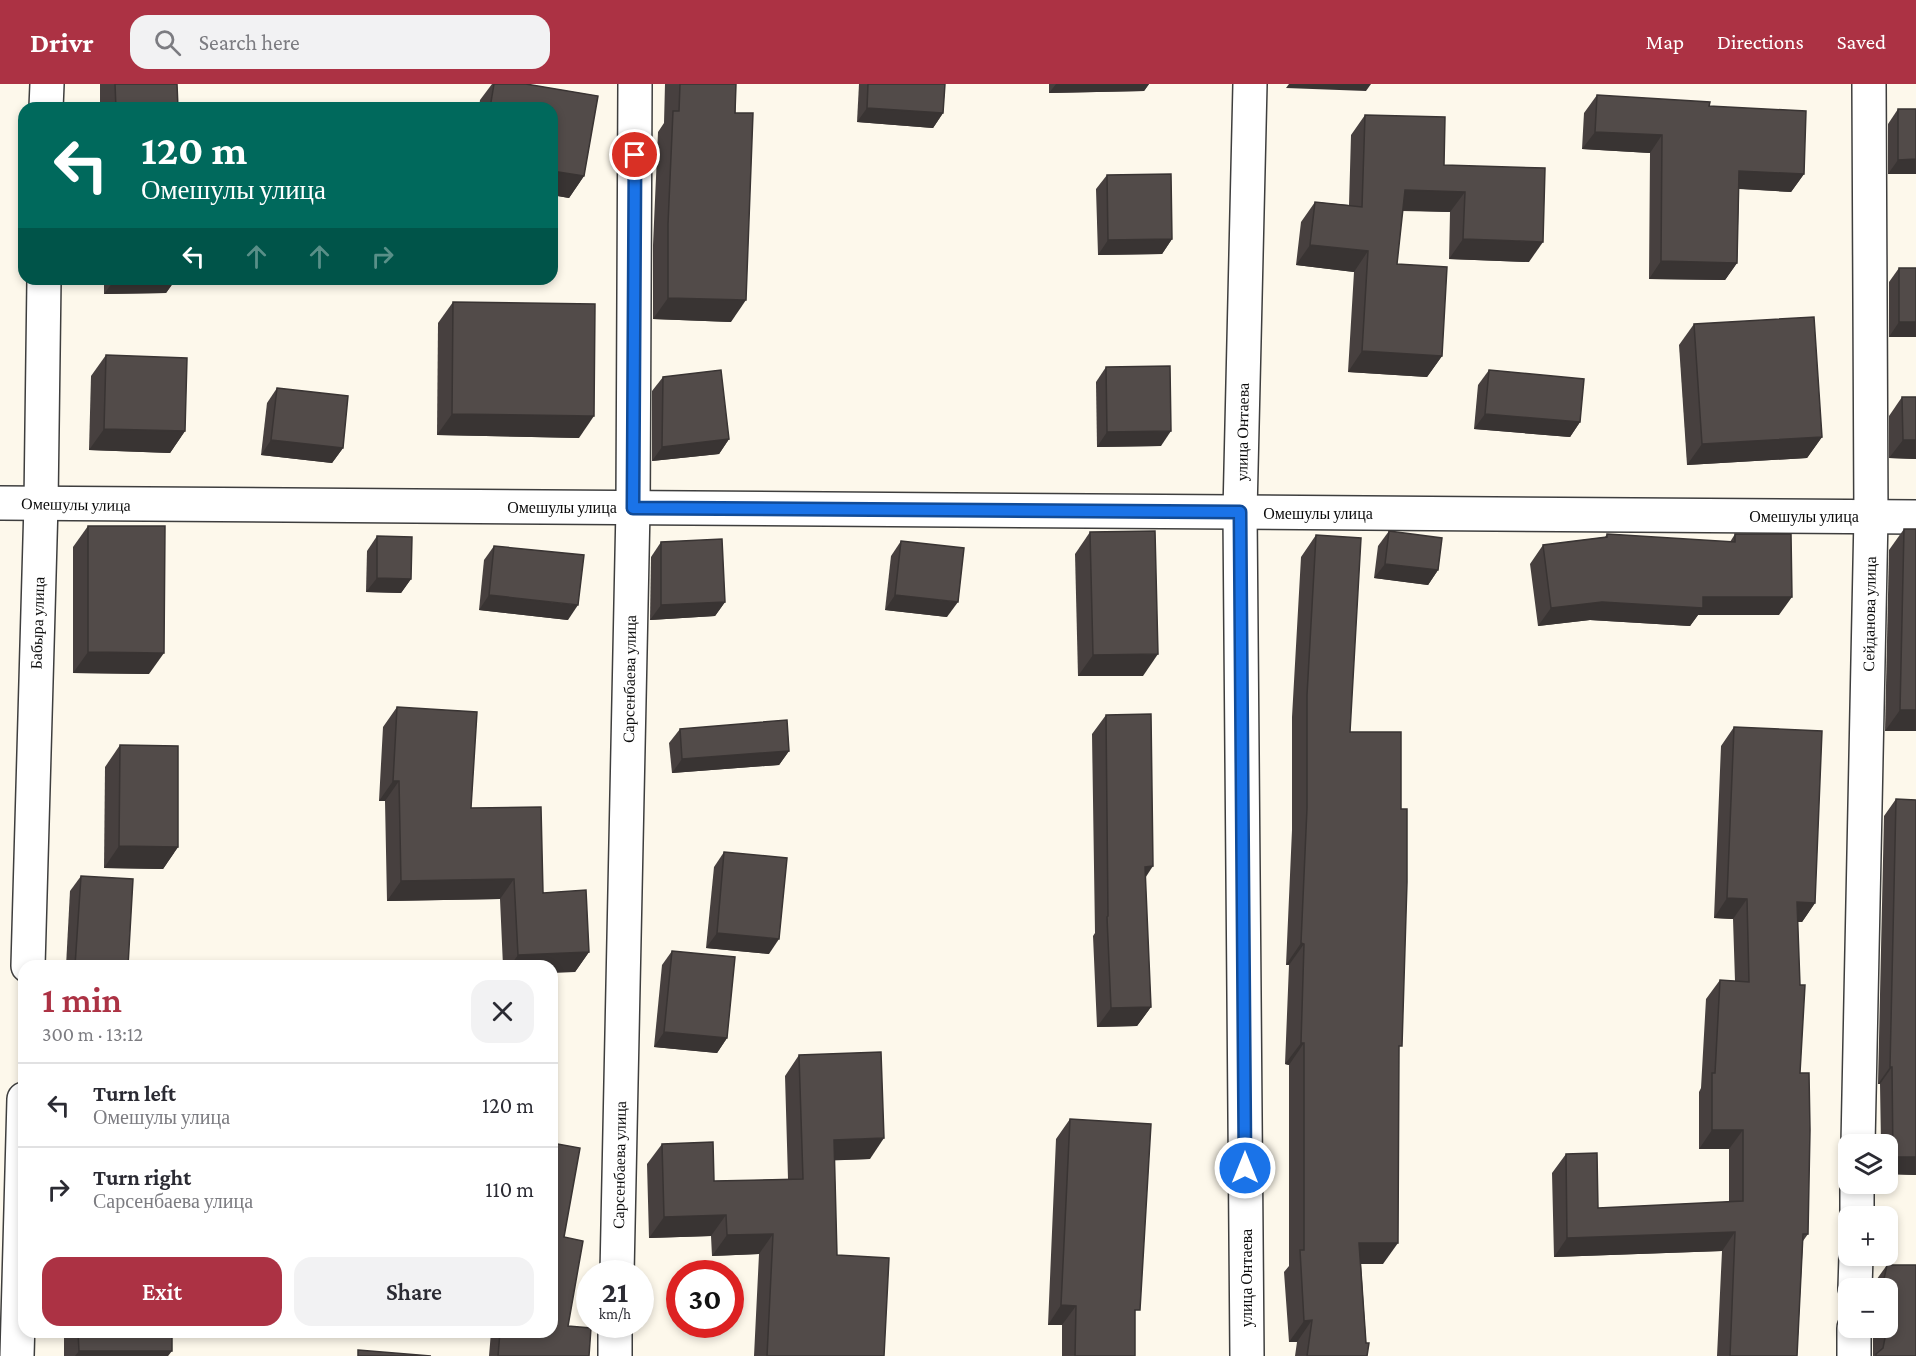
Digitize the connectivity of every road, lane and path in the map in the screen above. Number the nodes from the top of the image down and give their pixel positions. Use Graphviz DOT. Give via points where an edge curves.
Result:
graph roads {
  1 [pos="46,84"];
  2 [pos="635,84"];
  3 [pos="1250,84"];
  4 [pos="1869,84"];
  5 [pos="46,102"];
  6 [pos="44,285"];
  7 [pos="0,502"];
  8 [pos="41,504"];
  9 [pos="633,508"];
  10 [pos="1240,512"];
  11 [pos="1871,516"];
  12 [pos="1916,517"];
  13 [pos="28,960"];
  14 [pos="1858,1134"];
  15 [pos="616,1260"];
  16 [pos="18,1319"];
  17 [pos="615,1338"];
  18 [pos="1854,1338"];
  19 [pos="17,1356"];
  20 [pos="615,1356"];
  21 [pos="1247,1356"];
  22 [pos="1854,1356"];
  1 -- 5 [label="street"];
  2 -- 9 [label="street, Сарсенбаева улица"];
  3 -- 10 [label="street, улица Онтаева"];
  4 -- 11 [label="street, Сейданова улица"];
  6 -- 8 [label="street, Бабыра улица"];
  7 -- 8 [label="street, Омешулы улица"];
  8 -- 9 [label="street, Омешулы улица"];
  8 -- 13 [label="street, Бабыра улица"];
  9 -- 10 [label="street, Омешулы улица"];
  9 -- 15 [label="street, Сарсенбаева улица"];
  10 -- 11 [label="street, Омешулы улица"];
  10 -- 21 [label="street, улица Онтаева"];
  11 -- 12 [label="street, Омешулы улица"];
  11 -- 14 [label="street, Сейданова улица"];
  16 -- 19 [label="street"];
  17 -- 20 [label="street"];
  18 -- 22 [label="street"];
}
